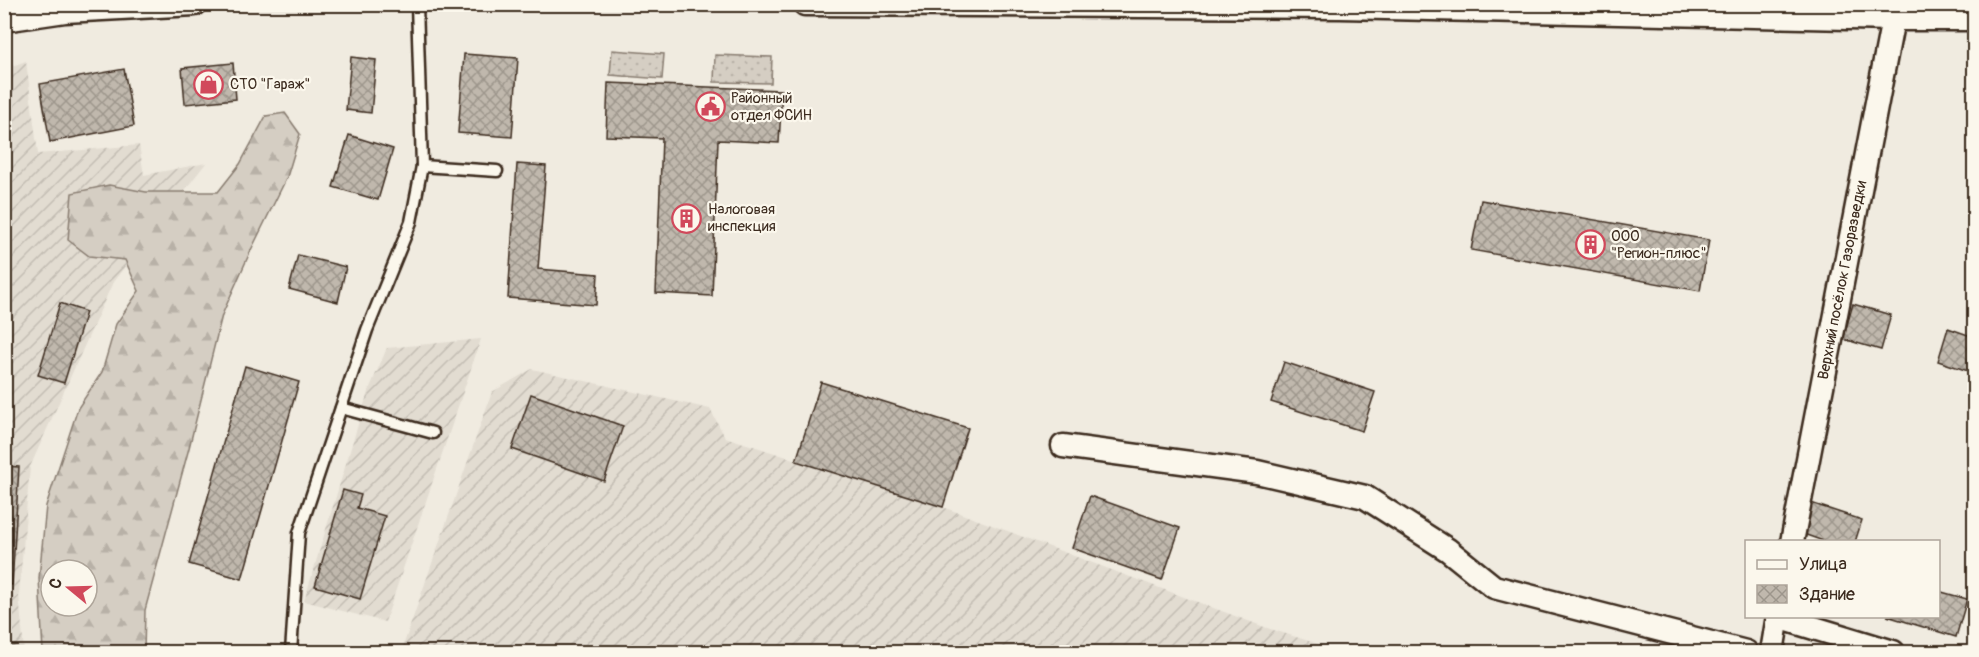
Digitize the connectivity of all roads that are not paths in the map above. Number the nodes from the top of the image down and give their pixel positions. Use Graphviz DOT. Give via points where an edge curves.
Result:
graph roads {
  1 [pos="195,4"];
  2 [pos="417,4"];
  3 [pos="805,4"];
  4 [pos="1893,19"];
  5 [pos="1974,19"];
  6 [pos="4,20"];
  7 [pos="422,166"];
  8 [pos="497,171"];
  9 [pos="341,408"];
  10 [pos="433,434"];
  11 [pos="1063,446"];
  12 [pos="1792,540"];
  13 [pos="1778,618"];
  14 [pos="1781,618"];
  15 [pos="291,652"];
  16 [pos="1746,652"];
  17 [pos="1772,652"];
  18 [pos="1893,652"];
  1 -- 6 [label="street" via="64,11"];
  2 -- 7 [label="lane"];
  3 -- 4 [label="street" via="1352,7"];
  4 -- 5 [label="street"];
  4 -- 12 [label="street, Верхний посёлок Газоразведки"];
  7 -- 8 [label="lane"];
  7 -- 9 [label="lane" via="411,222 367,330"];
  9 -- 10 [label="lane"];
  9 -- 15 [label="lane" via="299,533"];
  11 -- 16 [label="street" via="1257,472 1365,497 1448,550 1494,587"];
  13 -- 17 [label="street"];
  14 -- 18 [label="street"];
}
